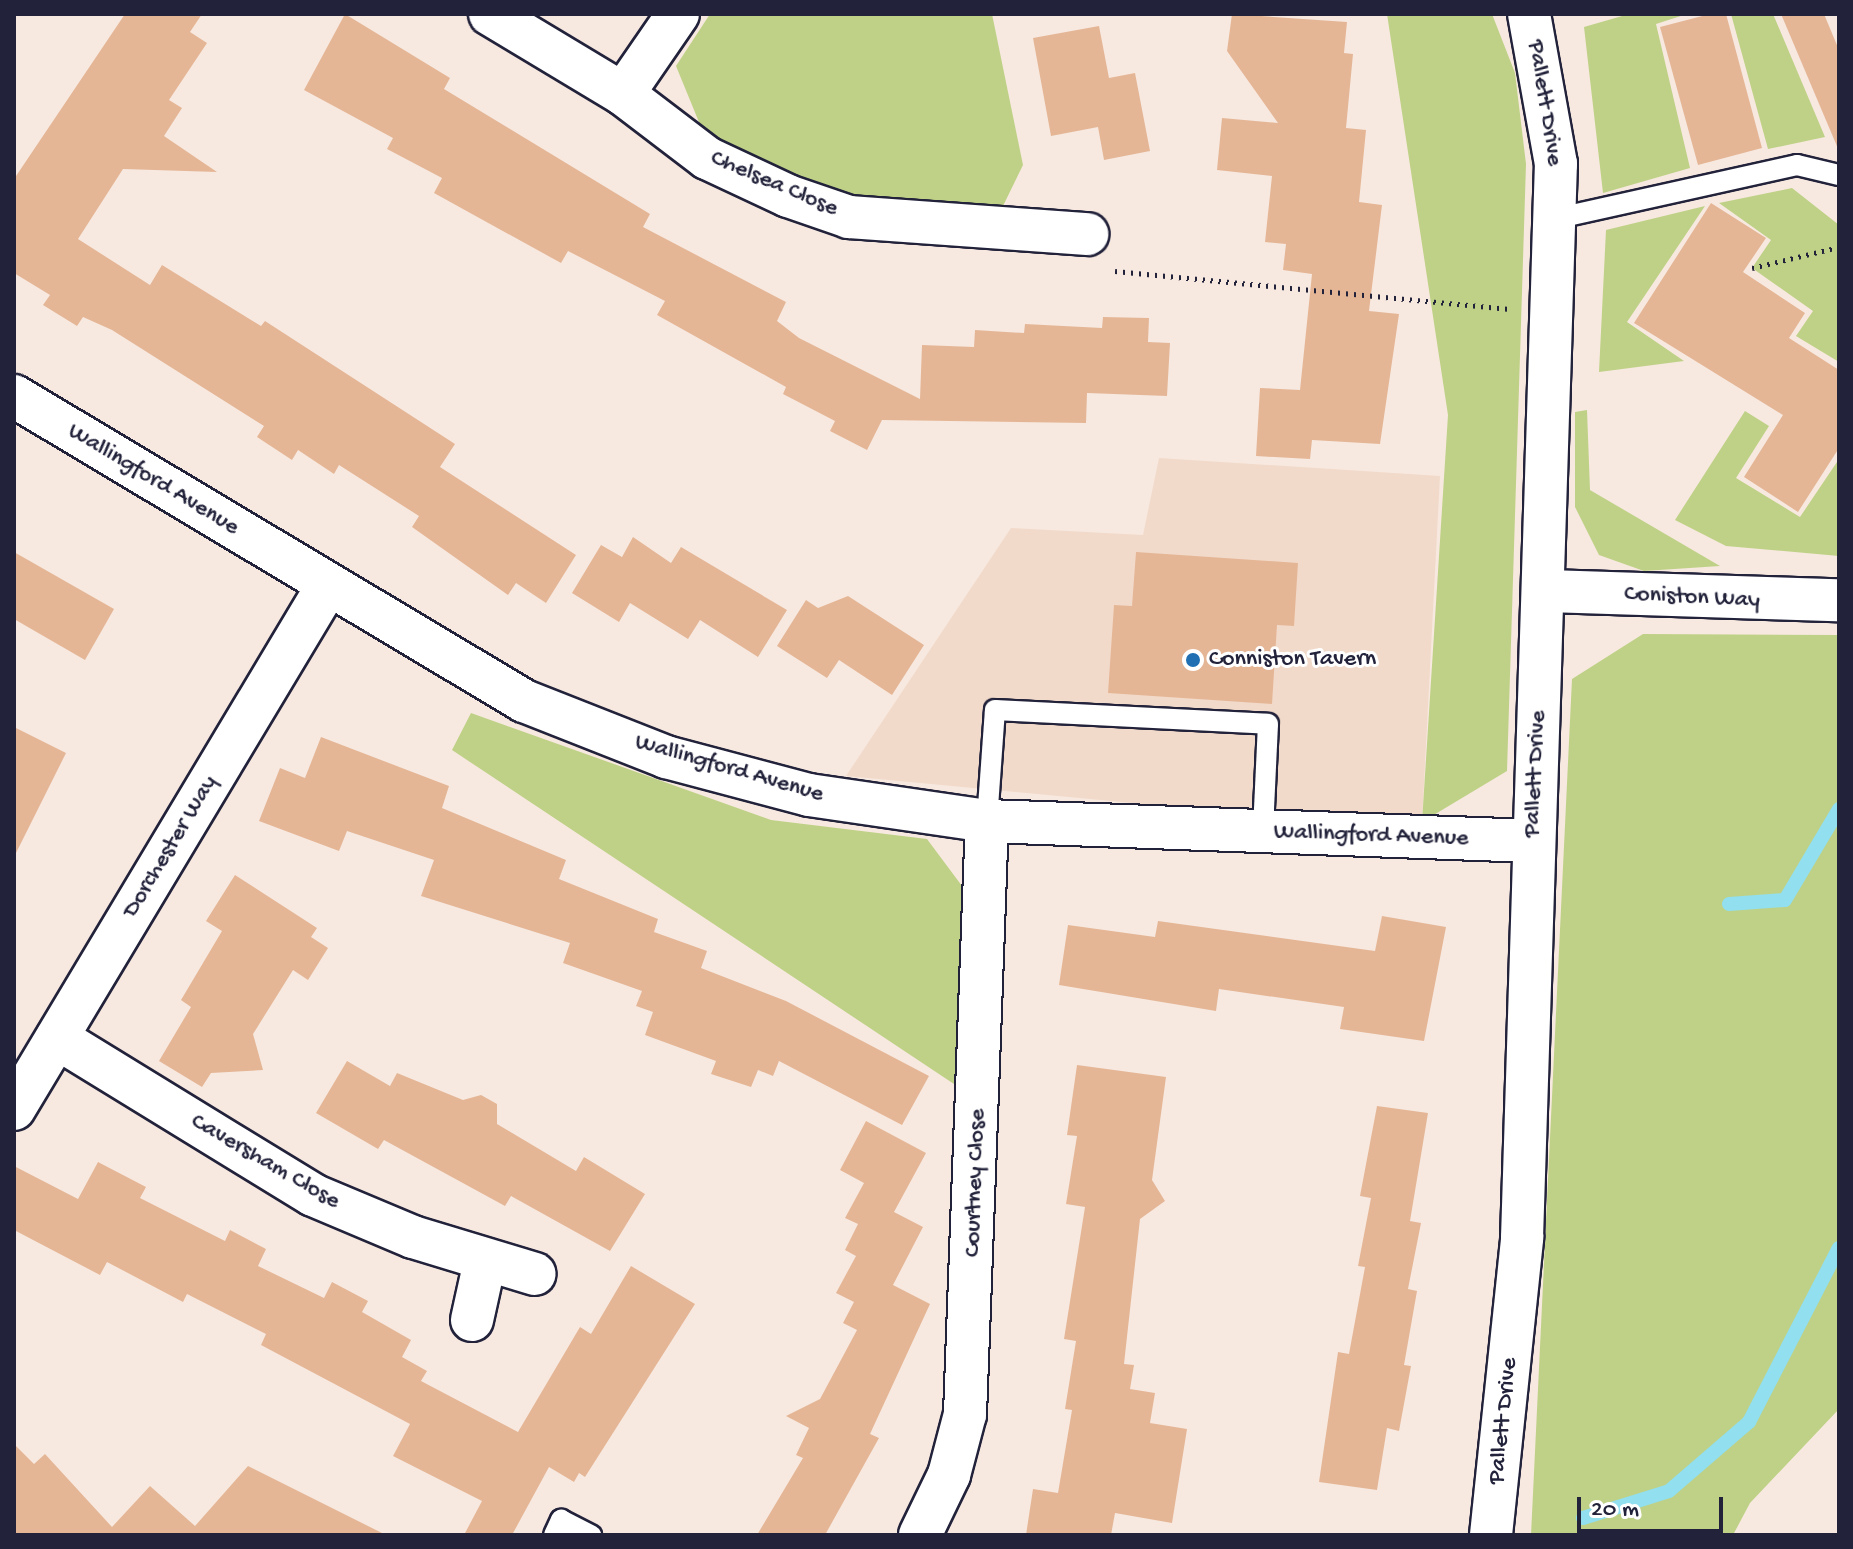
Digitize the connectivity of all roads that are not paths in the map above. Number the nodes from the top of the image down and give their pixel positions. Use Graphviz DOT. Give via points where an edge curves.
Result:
graph roads {
  1 [pos="490,14"];
  2 [pos="678,14"];
  3 [pos="1529,14"];
  4 [pos="623,94"];
  5 [pos="1839,175"];
  6 [pos="1554,219"];
  7 [pos="1087,234"];
  8 [pos="14,396"];
  9 [pos="328,585"];
  10 [pos="1545,591"];
  11 [pos="1839,600"];
  12 [pos="987,821"];
  13 [pos="1263,832"];
  14 [pos="1533,841"];
  15 [pos="57,1038"];
  16 [pos="14,1109"];
  17 [pos="485,1261"];
  18 [pos="535,1274"];
  19 [pos="472,1320"];
  20 [pos="554,1535"];
  21 [pos="591,1535"];
  22 [pos="920,1535"];
  23 [pos="1491,1535"];
  1 -- 4 [label="street, Chelsea Close"];
  2 -- 4 [label="street"];
  3 -- 6 [label="street, Pallett Drive" via="1551,121"];
  4 -- 7 [label="street, Chelsea Close" via="707,158 849,217"];
  5 -- 6 [label="lane" via="1797,165"];
  6 -- 10 [label="street, Pallett Drive"];
  8 -- 9 [label="street, Wallingford Avenue"];
  9 -- 12 [label="street, Wallingford Avenue" via="524,701 666,757 809,795"];
  9 -- 15 [label="street, Dorchester Way"];
  10 -- 11 [label="street, Coniston Way"];
  10 -- 14 [label="street, Pallett Drive"];
  12 -- 13 [label="street, Wallingford Avenue"];
  12 -- 13 [label="lane" via="995,710 1268,724"];
  12 -- 22 [label="street, Courtney Close" via="971,1349 949,1475"];
  13 -- 14 [label="street, Wallingford Avenue"];
  14 -- 23 [label="street, Pallett Drive" via="1522,1238"];
  15 -- 16 [label="street, Dorchester Way"];
  15 -- 17 [label="street, Caversham Close" via="313,1195"];
  17 -- 18 [label="street, Caversham Close"];
  17 -- 19 [label="street"];
  20 -- 21 [label="lane" via="561,1520"];
}
